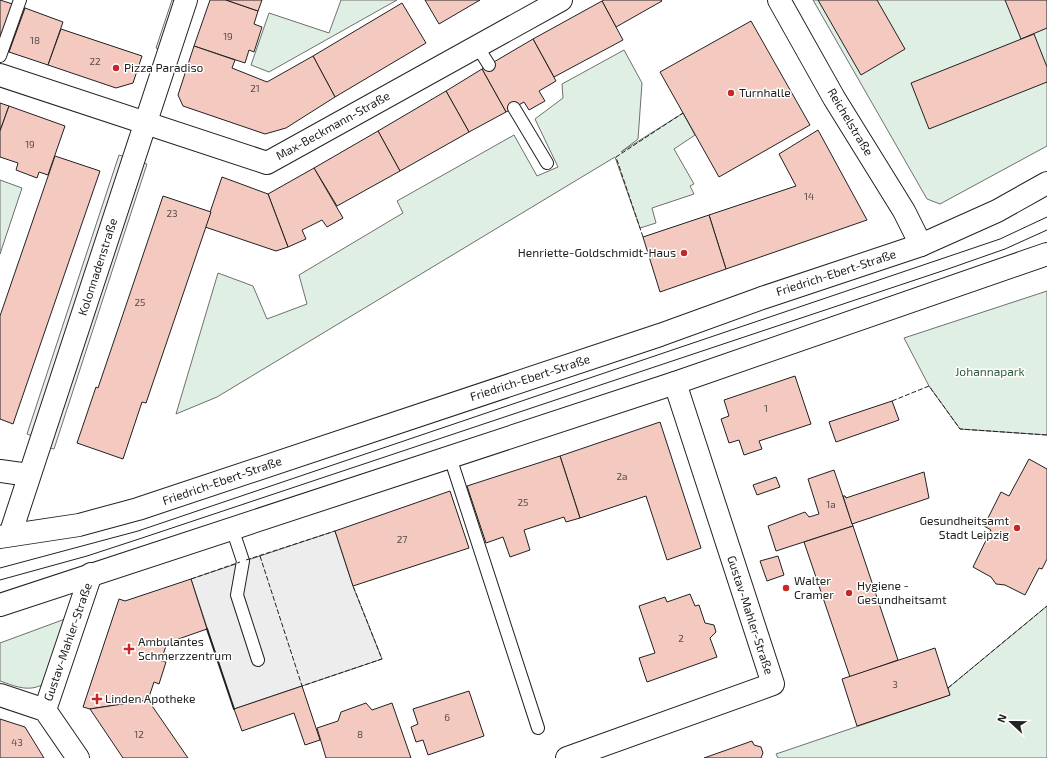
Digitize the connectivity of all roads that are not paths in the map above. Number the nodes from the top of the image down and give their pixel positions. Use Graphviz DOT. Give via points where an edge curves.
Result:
graph roads {
  1 [pos="20,0"];
  2 [pos="186,0"];
  3 [pos="561,0"];
  4 [pos="779,0"];
  5 [pos="477,46"];
  6 [pos="0,56"];
  7 [pos="489,66"];
  8 [pos="0,75"];
  9 [pos="514,108"];
  10 [pos="146,122"];
  11 [pos="547,162"];
  12 [pos="1047,183"];
  13 [pos="920,245"];
  14 [pos="1047,254"];
  15 [pos="675,383"];
  16 [pos="450,457"];
  17 [pos="0,471"];
  18 [pos="29,474"];
  19 [pos="232,528"];
  20 [pos="5,536"];
  21 [pos="91,574"];
  22 [pos="0,605"];
  23 [pos="258,660"];
  24 [pos="0,696"];
  25 [pos="44,710"];
  26 [pos="538,728"];
  27 [pos="78,758"];
  28 [pos="567,758"];
  1 -- 6 [label="lane"];
  2 -- 10 [label="street, Kolonnadenstraße"];
  3 -- 5 [label="street, Max-Beckmann-Straße"];
  4 -- 13 [label="street, Reichelstraße" via="834,98 904,212"];
  5 -- 7 [label="lane"];
  5 -- 10 [label="street, Max-Beckmann-Straße" via="267,163"];
  8 -- 10 [label="street, Max-Beckmann-Straße"];
  9 -- 11 [label="lane"];
  10 -- 18 [label="street, Kolonnadenstraße"];
  12 -- 13 [label="street, Friedrich-Ebert-Straße" via="997,211"];
  13 -- 20 [label="street, Friedrich-Ebert-Straße" via="138,509 78,525"];
  14 -- 15 [label="street"];
  15 -- 16 [label="street"];
  15 -- 28 [label="street, Gustav-Mahler-Straße" via="772,684"];
  16 -- 19 [label="street"];
  16 -- 26 [label="lane"];
  17 -- 18 [label="street"];
  18 -- 20 [label="street, Kolonnadenstraße"];
  19 -- 21 [label="street"];
  19 -- 23 [label="lane" via="243,561 237,596"];
  21 -- 22 [label="street"];
  21 -- 25 [label="street, Gustav-Mahler-Straße"];
  24 -- 25 [label="street, Gustav-Mahler-Straße"];
  25 -- 27 [label="street, Gustav-Mahler-Straße"];
}
